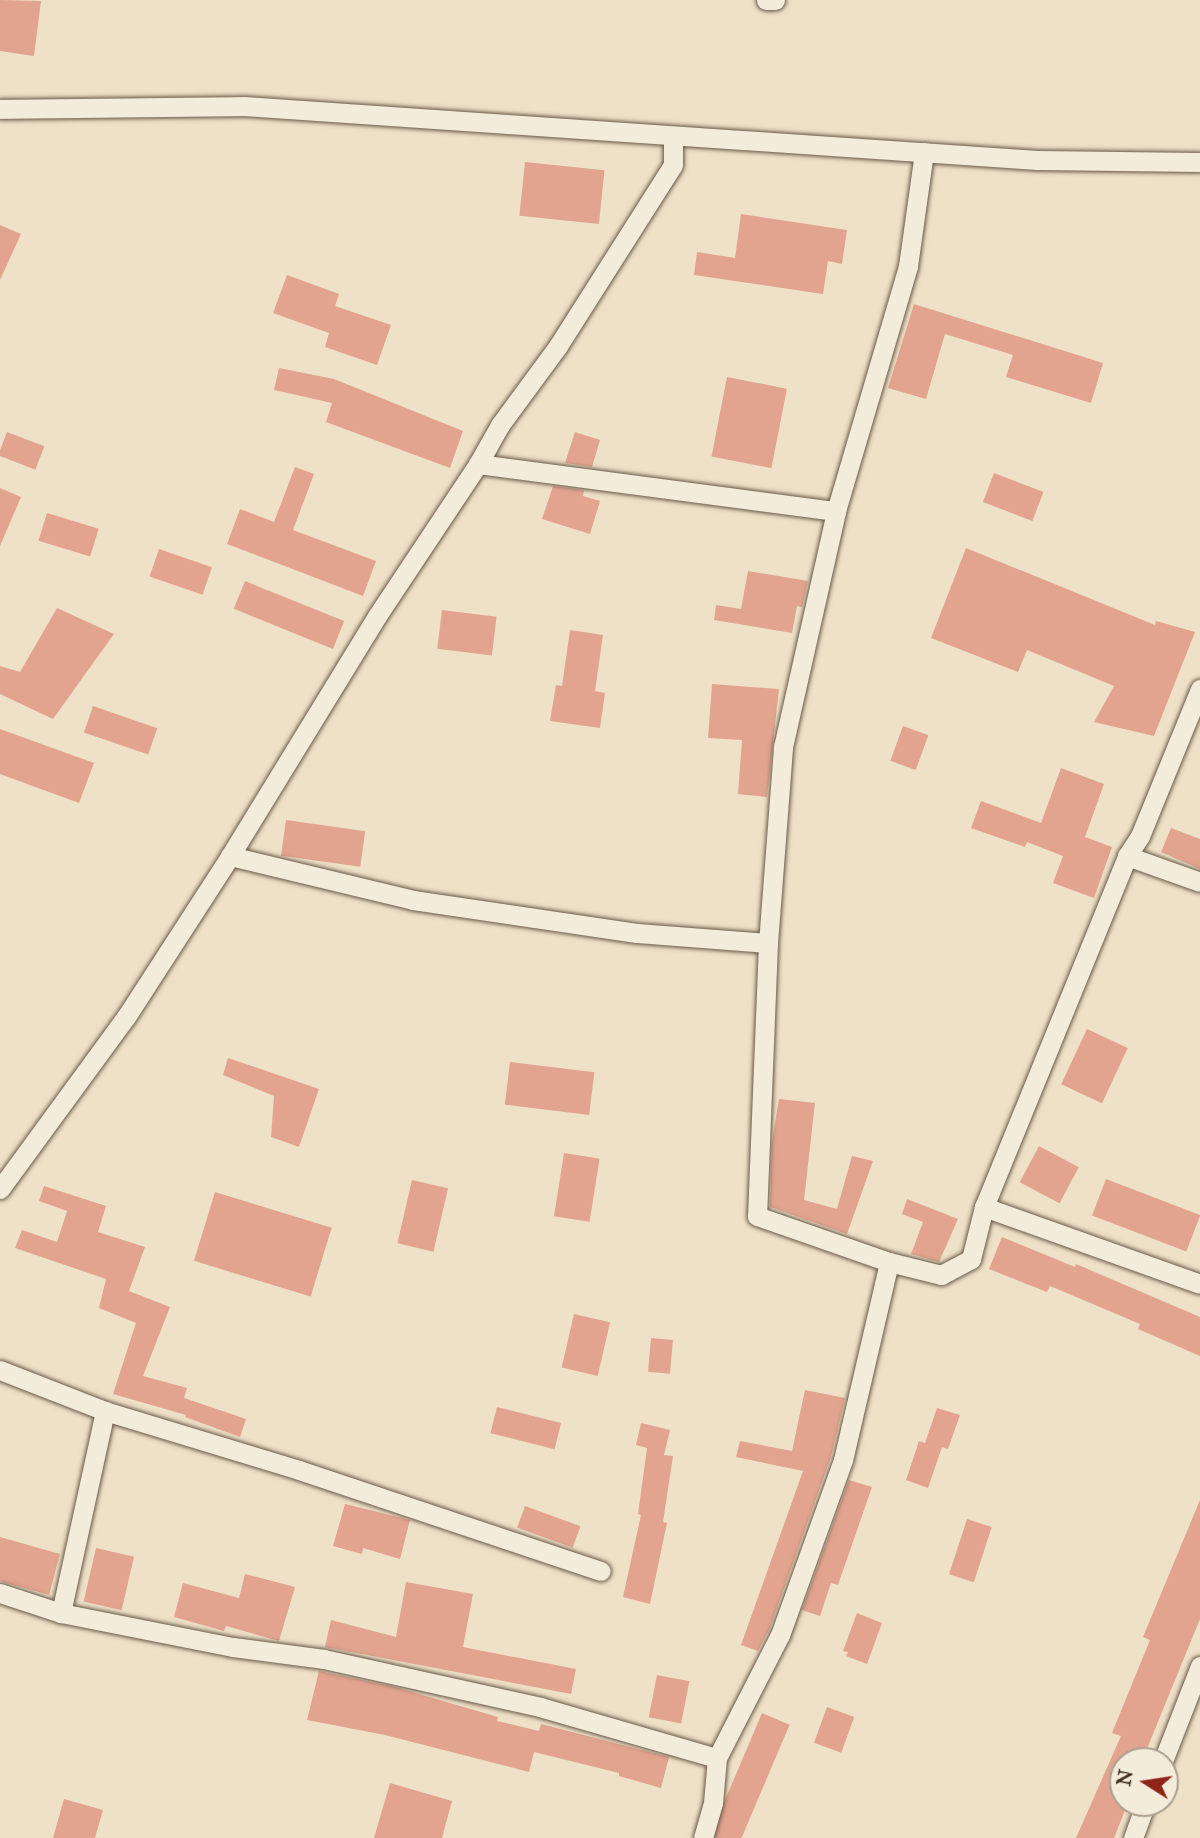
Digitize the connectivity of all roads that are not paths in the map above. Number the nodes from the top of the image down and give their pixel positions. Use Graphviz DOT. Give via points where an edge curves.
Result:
graph roads {
  1 [pos="766,0"];
  2 [pos="775,0"];
  3 [pos="0,109"];
  4 [pos="673,136"];
  5 [pos="924,152"];
  6 [pos="1200,162"];
  7 [pos="478,464"];
  8 [pos="836,511"];
  9 [pos="1200,689"];
  10 [pos="230,856"];
  11 [pos="1127,856"];
  12 [pos="1200,882"];
  13 [pos="768,943"];
  14 [pos="0,1189"];
  15 [pos="984,1207"];
  16 [pos="889,1262"];
  17 [pos="1200,1284"];
  18 [pos="0,1370"];
  19 [pos="105,1411"];
  20 [pos="601,1571"];
  21 [pos="0,1593"];
  22 [pos="61,1613"];
  23 [pos="1200,1666"];
  24 [pos="1168,1747"];
  25 [pos="717,1758"];
  26 [pos="1141,1817"];
  27 [pos="703,1838"];
  28 [pos="1133,1838"];
  1 -- 2 [label="street"];
  3 -- 4 [label="street" via="244,106"];
  4 -- 5 [label="street"];
  4 -- 7 [label="street" via="673,165"];
  5 -- 6 [label="street" via="1037,160"];
  5 -- 8 [label="street" via="908,266"];
  7 -- 8 [label="street"];
  7 -- 10 [label="street" via="377,616"];
  8 -- 13 [label="street" via="783,747"];
  9 -- 11 [label="street" via="1140,836"];
  10 -- 13 [label="street" via="413,901 637,933"];
  10 -- 14 [label="street" via="126,1017"];
  11 -- 12 [label="street"];
  11 -- 15 [label="street"];
  13 -- 16 [label="street" via="757,1216"];
  15 -- 16 [label="street" via="971,1259 941,1275"];
  15 -- 17 [label="street"];
  16 -- 25 [label="street" via="843,1460 780,1634"];
  18 -- 19 [label="street"];
  19 -- 20 [label="street"];
  19 -- 22 [label="street"];
  21 -- 22 [label="street"];
  22 -- 25 [label="street" via="233,1647 324,1658 540,1707"];
  23 -- 24 [label="street"];
  25 -- 27 [label="street" via="713,1803"];
  26 -- 28 [label="street"];
}
